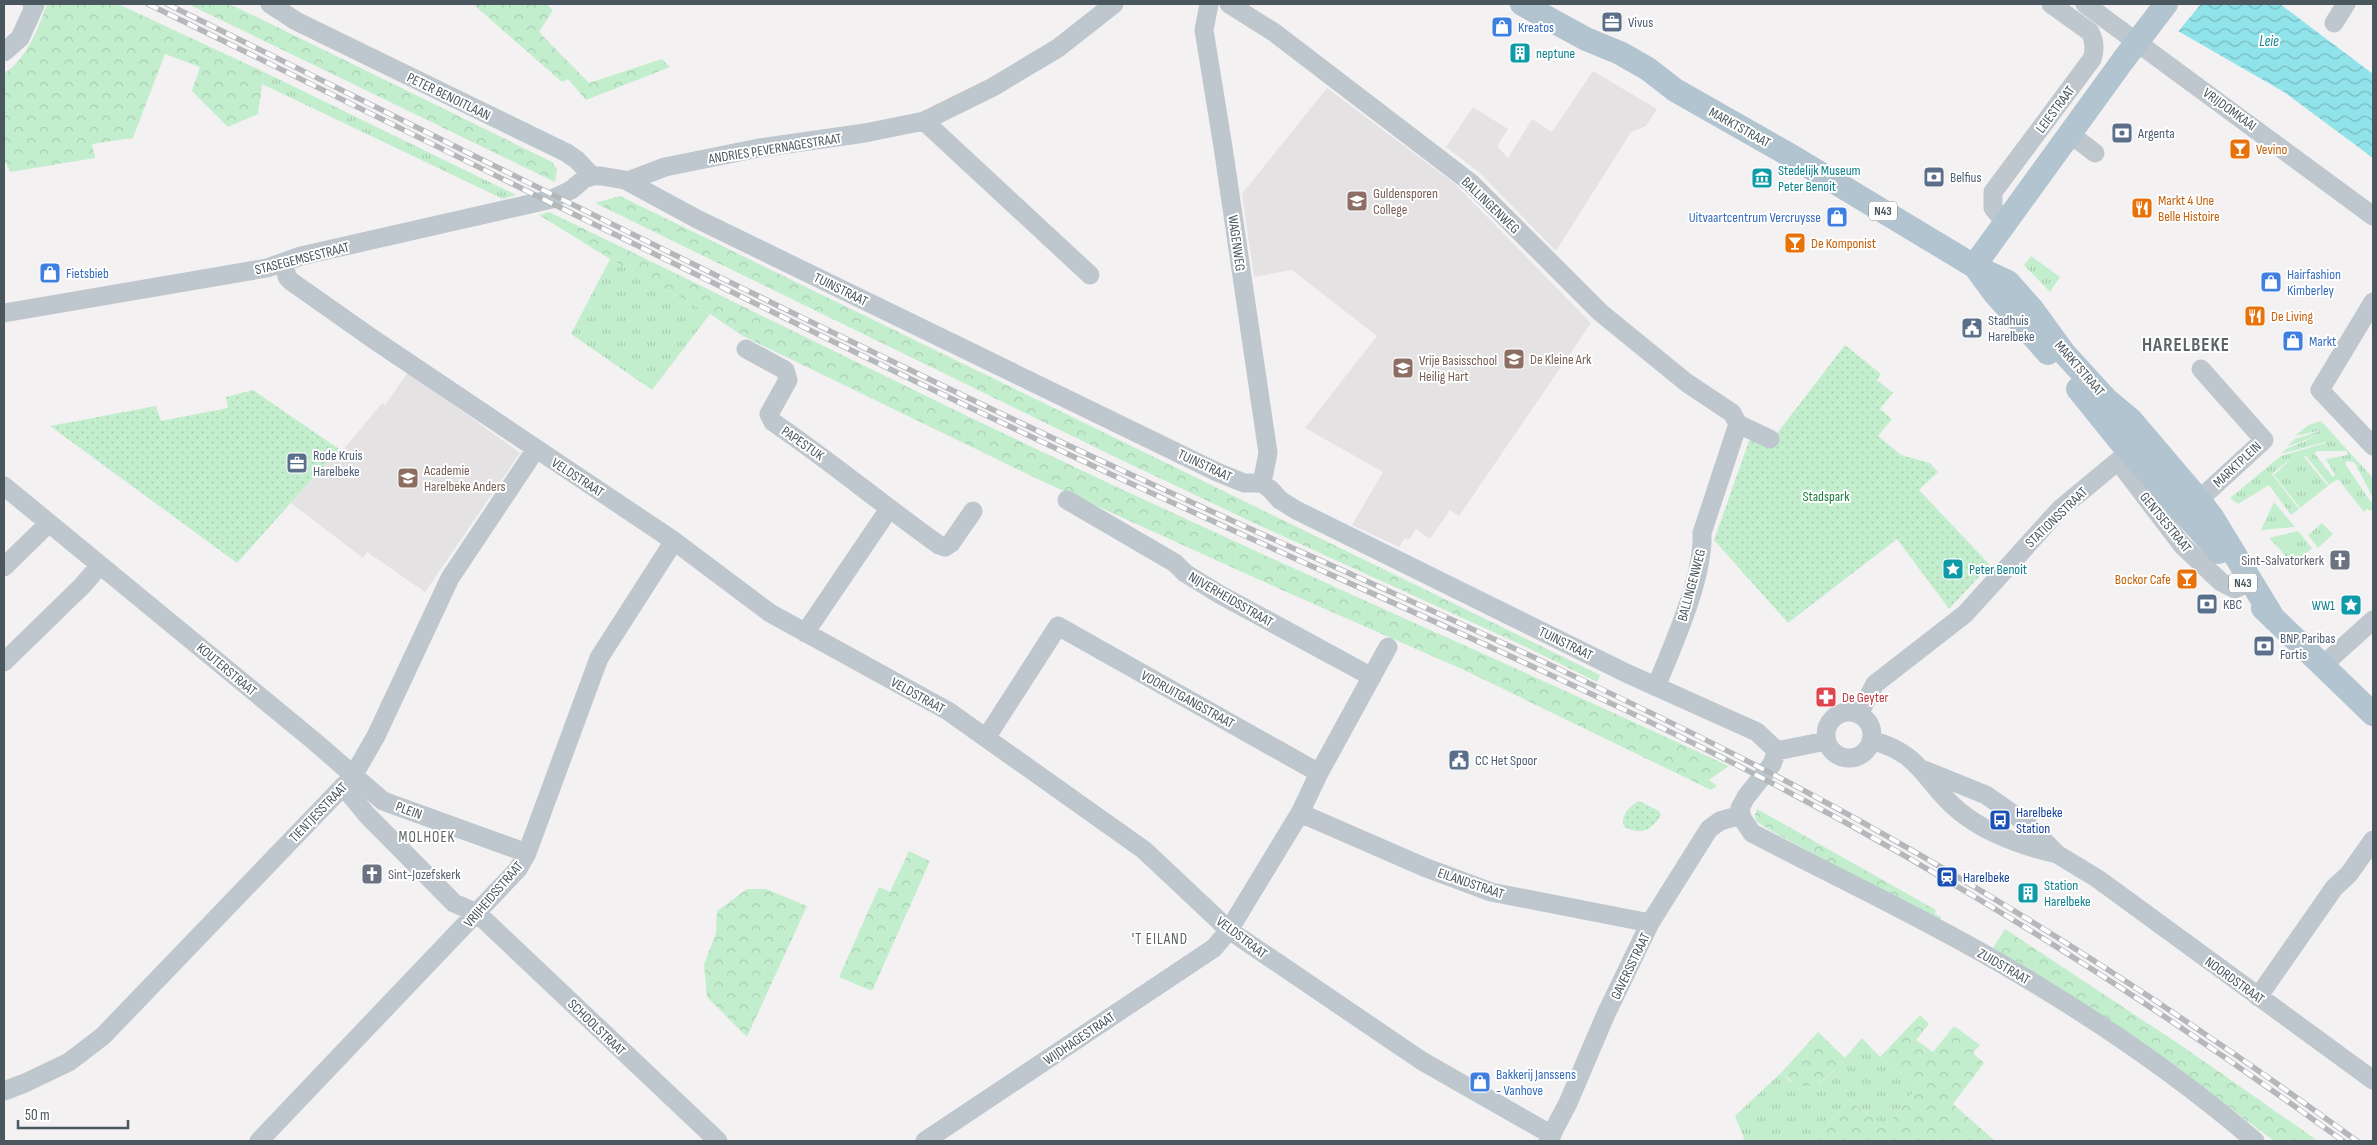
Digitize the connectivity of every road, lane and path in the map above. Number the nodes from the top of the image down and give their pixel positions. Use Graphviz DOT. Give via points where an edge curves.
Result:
graph roads {
  1 [pos="32,4"];
  2 [pos="270,4"];
  3 [pos="1114,4"];
  4 [pos="1209,4"];
  5 [pos="1229,4"];
  6 [pos="1522,4"];
  7 [pos="2051,4"];
  8 [pos="2085,4"];
  9 [pos="2166,4"];
  10 [pos="4,52"];
  11 [pos="924,121"];
  12 [pos="2070,134"];
  13 [pos="2096,152"];
  14 [pos="592,176"];
  15 [pos="628,181"];
  16 [pos="2373,216"];
  17 [pos="2002,218"];
  18 [pos="284,262"];
  19 [pos="1974,266"];
  20 [pos="1090,275"];
  21 [pos="2373,302"];
  22 [pos="4,312"];
  23 [pos="746,349"];
  24 [pos="2201,369"];
  25 [pos="1738,424"];
  26 [pos="1770,439"];
  27 [pos="2373,446"];
  28 [pos="536,449"];
  29 [pos="2124,456"];
  30 [pos="2160,456"];
  31 [pos="1262,484"];
  32 [pos="4,486"];
  33 [pos="1067,500"];
  34 [pos="2192,506"];
  35 [pos="889,509"];
  36 [pos="974,510"];
  37 [pos="48,523"];
  38 [pos="674,541"];
  39 [pos="100,565"];
  40 [pos="4,567"];
  41 [pos="2247,584"];
  42 [pos="2373,620"];
  43 [pos="805,634"];
  44 [pos="1388,647"];
  45 [pos="4,662"];
  46 [pos="2322,666"];
  47 [pos="1372,677"];
  48 [pos="1656,687"];
  49 [pos="1859,714"];
  50 [pos="2373,714"];
  51 [pos="986,738"];
  52 [pos="1826,740"];
  53 [pos="1871,740"];
  54 [pos="1778,751"];
  55 [pos="1924,770"];
  56 [pos="1319,773"];
  57 [pos="348,781"];
  58 [pos="1300,813"];
  59 [pos="1741,815"];
  60 [pos="2373,840"];
  61 [pos="527,853"];
  62 [pos="2057,854"];
  63 [pos="477,913"];
  64 [pos="1650,923"];
  65 [pos="1229,930"];
  66 [pos="2258,997"];
  67 [pos="2373,1080"];
  68 [pos="4,1091"];
  69 [pos="1550,1138"];
  70 [pos="259,1141"];
  71 [pos="718,1141"];
  72 [pos="925,1141"];
  73 [pos="2255,1141"];
  1 -- 10 [label="street" via="35,5 20,38"];
  2 -- 14 [label="street, PETER BENOITLAAN" via="305,26 567,153"];
  3 -- 11 [label="street, ANDRIES PEVERNAGESTRAAT" via="1058,48 993,87"];
  4 -- 31 [label="street, WAGENWEG" via="1204,30 1268,453"];
  5 -- 25 [label="street, BALLINGENWEG" via="1275,33 1471,183 1601,313 1687,383 1732,413"];
  6 -- 19 [label="main road, MARKTSTRAAT / N43" via="1648,69 1686,97"];
  7 -- 17 [label="street, LEIESTRAAT" via="2090,32 2094,52 1993,192 1993,208"];
  8 -- 16 [label="street, VRIJDOMKAAI"];
  9 -- 12 [label="main road, LEIESTRAAT, bridge"];
  11 -- 15 [label="street, ANDRIES PEVERNAGESTRAAT" via="664,167"];
  11 -- 20 [label="street"];
  12 -- 13 [label="street"];
  12 -- 17 [label="main road, LEIESTRAAT"];
  14 -- 15 [label="street"];
  14 -- 18 [label="street, STASEGEMSESTRAAT" via="552,199"];
  15 -- 31 [label="street, TUINSTRAAT" via="696,219 1217,472 1244,483"];
  17 -- 19 [label="main road, LEIESTRAAT"];
  18 -- 22 [label="street, STASEGEMSESTRAAT" via="257,270"];
  18 -- 28 [label="street, VELDSTRAAT" via="287,277 292,282"];
  19 -- 29 [label="main road, MARKTSTRAAT / N43" via="1996,296 2056,363"];
  19 -- 30 [label="main road, MARKTSTRAAT / N43" via="2008,282 2064,353 2107,400 2131,420"];
  21 -- 27 [label="street" via="2320,390"];
  23 -- 35 [label="street, PAPESTUK" via="785,370 788,380 769,414 773,422 827,459"];
  24 -- 34 [label="street, MARKTPLEIN" via="2264,440"];
  25 -- 26 [label="street, BALLINGENWEG"];
  25 -- 48 [label="street, BALLINGENWEG" via="1702,533 1703,551 1682,620"];
  28 -- 38 [label="street, VELDSTRAAT"];
  28 -- 57 [label="street, TIENTJESSTRAAT" via="450,578 376,736"];
  29 -- 30 [label="street" via="2141,450"];
  29 -- 34 [label="main road, GENTSESTRAAT / N43"];
  29 -- 41 [label="street, GENTSESTRAAT" via="2182,545 2221,582 2235,589"];
  29 -- 49 [label="street, STATIONSSTRAAT" via="2060,509 1965,614 1875,684"];
  30 -- 34 [label="main road, GENTSESTRAAT / N43"];
  31 -- 48 [label="street, TUINSTRAAT" via="1296,510"];
  32 -- 37 [label="street, KOUTERSTRAAT"];
  33 -- 47 [label="street, NIJVERHEIDSSTRAAT" via="1175,563 1219,594"];
  34 -- 41 [label="main road, GENTSESTRAAT / N43" via="2212,517"];
  35 -- 36 [label="street, PAPESTUK" via="945,547"];
  35 -- 43 [label="street"];
  37 -- 39 [label="street, KOUTERSTRAAT"];
  37 -- 40 [label="street"];
  38 -- 43 [label="street, VELDSTRAAT" via="770,613"];
  38 -- 61 [label="street, VRIJHEIDSSTRAAT" via="599,658"];
  39 -- 45 [label="street"];
  39 -- 57 [label="street, KOUTERSTRAAT"];
  41 -- 46 [label="main road, GENTSESTRAAT / N43" via="2274,619"];
  42 -- 46 [label="street"];
  43 -- 51 [label="street, VELDSTRAAT" via="948,711"];
  44 -- 47 [label="street"];
  46 -- 50 [label="main road, GENTSESTRAAT / N43"];
  47 -- 56 [label="street"];
  48 -- 54 [label="street, TUINSTRAAT" via="1757,732"];
  49 -- 52 [label="street" via="1846,712 1833,717 1826,729"];
  49 -- 53 [label="street" via="1869,723"];
  51 -- 56 [label="street, VOORUITGANGSTRAAT" via="1058,626"];
  51 -- 65 [label="street, VELDSTRAAT" via="1144,850"];
  52 -- 53 [label="street" via="1835,753 1847,758 1864,752"];
  52 -- 54 [label="street"];
  53 -- 55 [label="street" via="1896,748"];
  54 -- 59 [label="street" via="1742,804"];
  55 -- 62 [label="street" via="1986,795 2026,823"];
  55 -- 62 [label="street" via="1948,801 1966,817 2010,840"];
  56 -- 58 [label="street"];
  57 -- 61 [label="street, PLEIN" via="383,801"];
  57 -- 63 [label="street, PLEIN" via="367,815 454,903"];
  57 -- 68 [label="street, TIENTJESSTRAAT" via="103,1036 69,1062"];
  58 -- 64 [label="street, EILANDSTRAAT" via="1424,867 1491,892"];
  58 -- 65 [label="street"];
  59 -- 64 [label="street, GAVERSSTRAAT" via="1724,819 1709,829"];
  59 -- 73 [label="street, ZUIDSTRAAT" via="1752,832 2041,987 2192,1090"];
  60 -- 66 [label="street" via="2349,874 2334,888"];
  61 -- 63 [label="street, VRIJHEIDSSTRAAT" via="518,869"];
  62 -- 66 [label="street, NOORDSTRAAT" via="2098,879"];
  63 -- 70 [label="street, VRIJHEIDSSTRAAT"];
  63 -- 71 [label="street, SCHOOLSTRAAT"];
  64 -- 69 [label="street, GAVERSSTRAAT"];
  65 -- 69 [label="street, VELDSTRAAT" via="1422,1061"];
  65 -- 72 [label="street, WIJDHAGESTRAAT" via="1214,948"];
  66 -- 67 [label="street, NOORDSTRAAT"];
}
